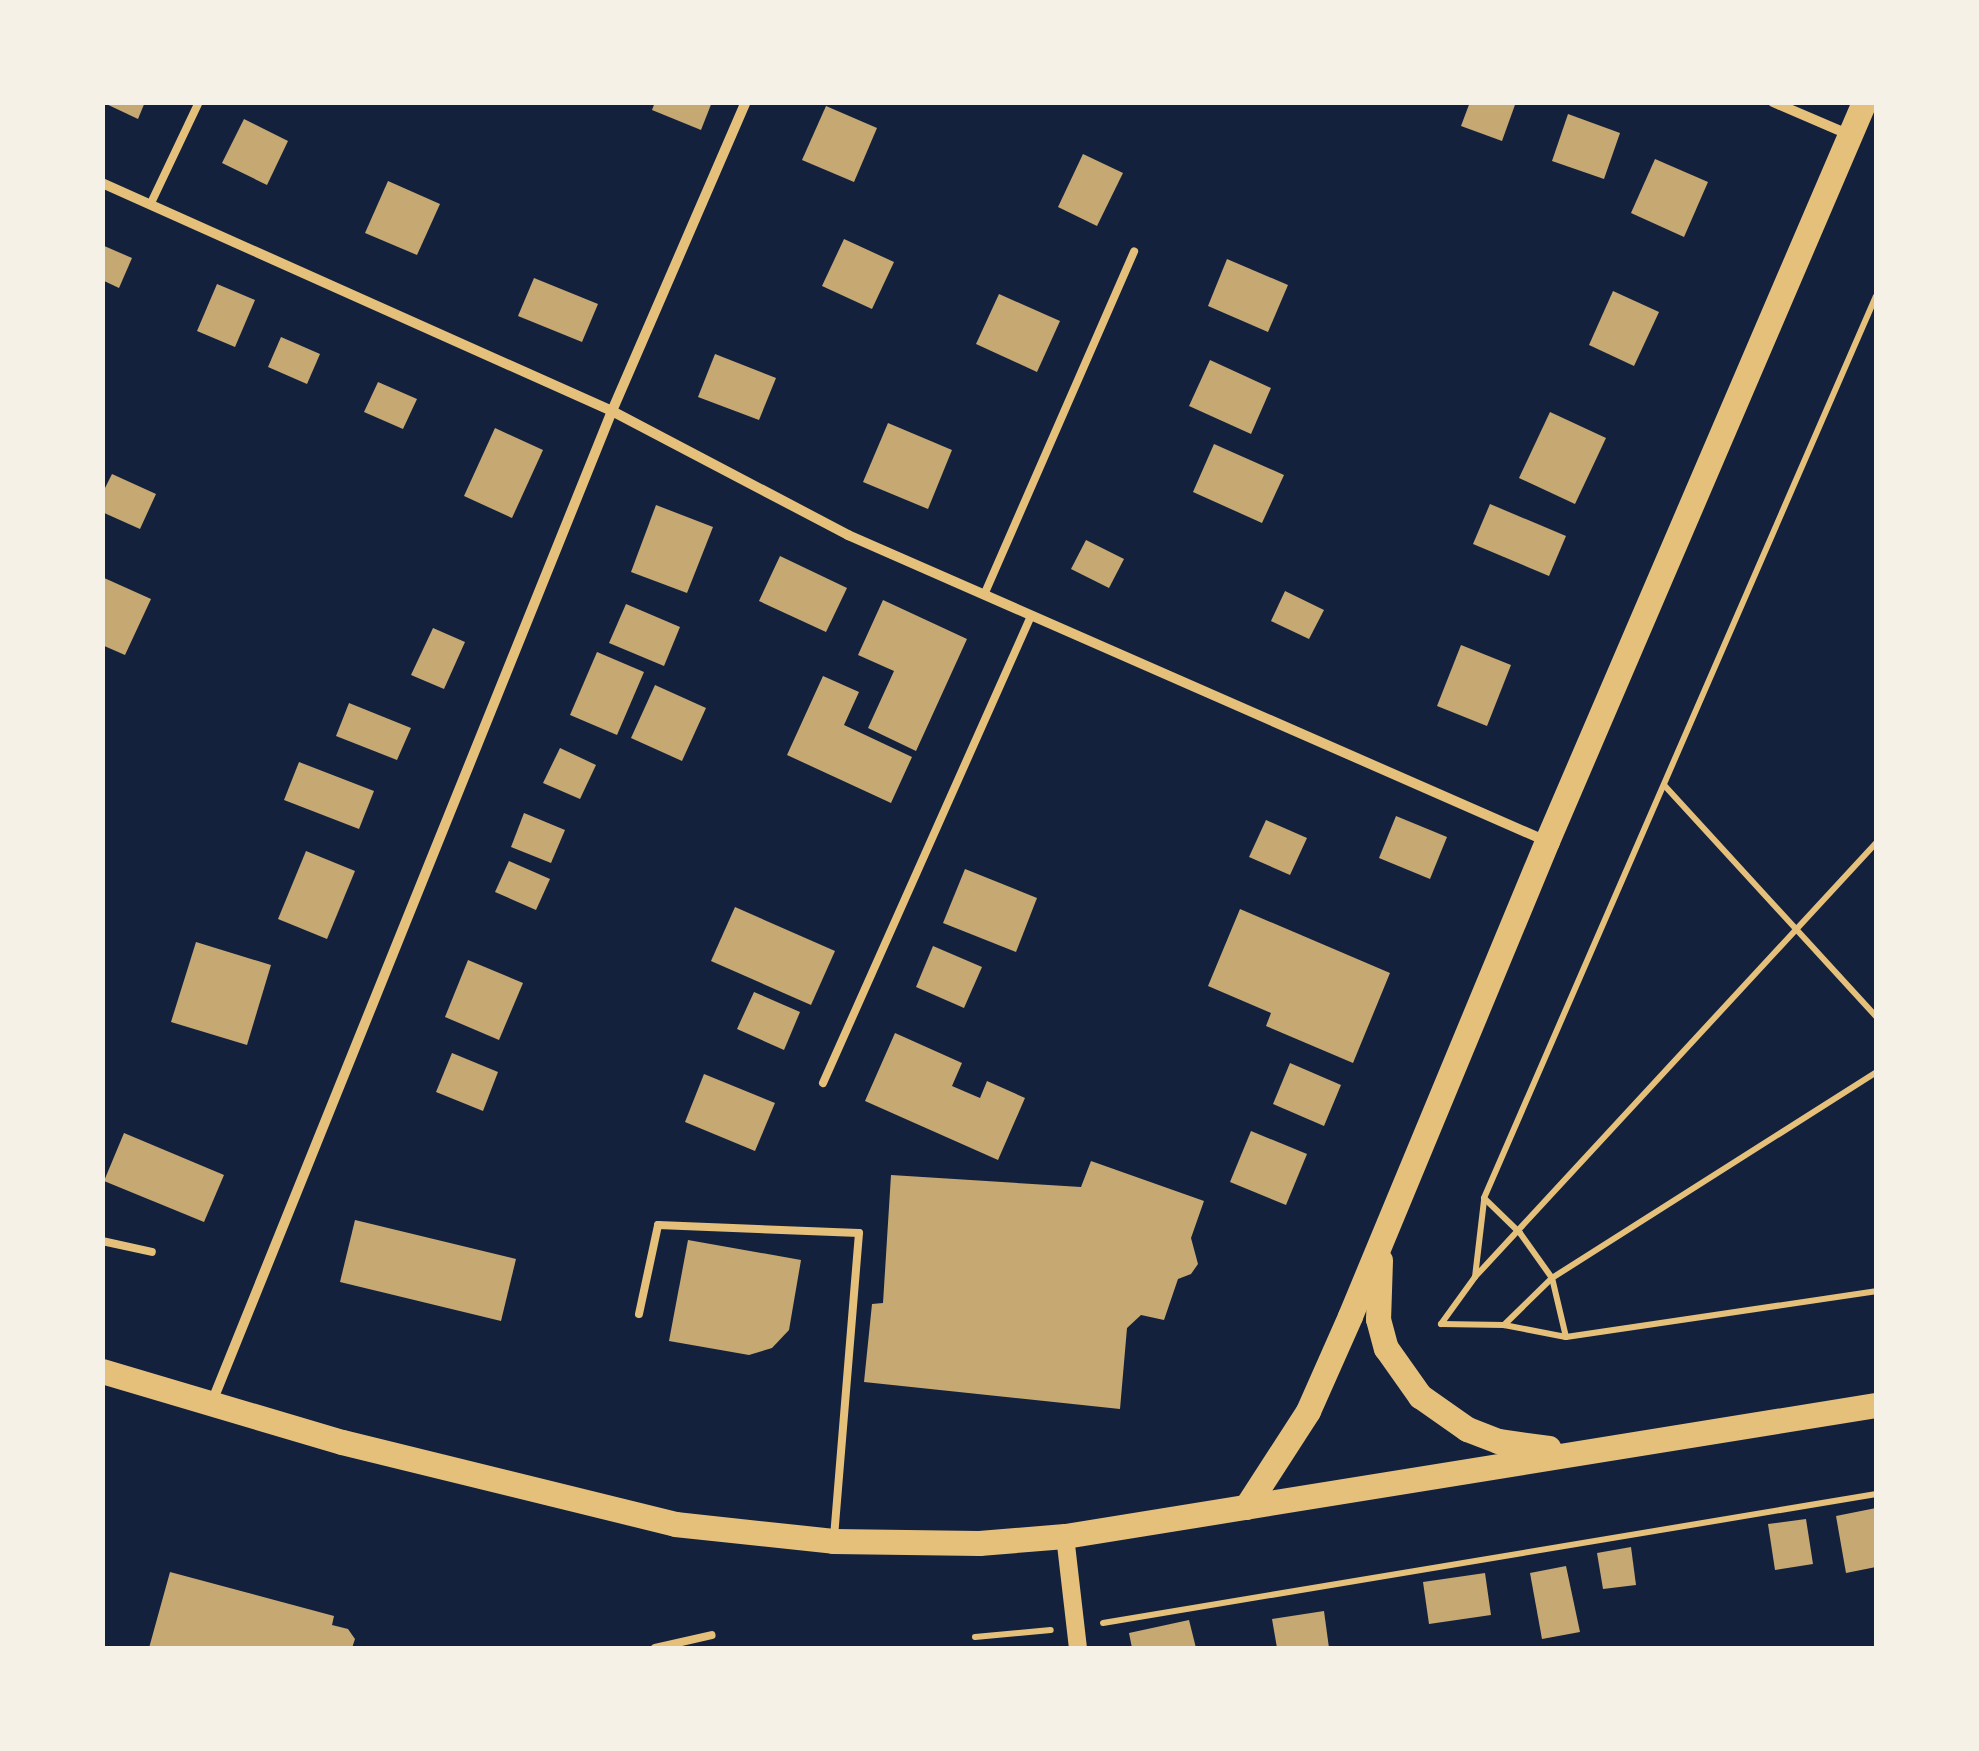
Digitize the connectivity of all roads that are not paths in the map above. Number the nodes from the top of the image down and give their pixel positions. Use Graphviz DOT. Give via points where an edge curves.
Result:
graph roads {
  1 [pos="199,102"];
  2 [pos="746,102"];
  3 [pos="1773,102"];
  4 [pos="1864,102"];
  5 [pos="1850,135"];
  6 [pos="102,183"];
  7 [pos="150,202"];
  8 [pos="1134,250"];
  9 [pos="612,411"];
  10 [pos="984,595"];
  11 [pos="1031,616"];
  12 [pos="1548,841"];
  13 [pos="823,1083"];
  14 [pos="1382,1235"];
  15 [pos="102,1241"];
  16 [pos="152,1252"];
  17 [pos="639,1314"];
  18 [pos="102,1370"];
  19 [pos="211,1403"];
  20 [pos="1876,1405"];
  21 [pos="1598,1450"];
  22 [pos="1246,1507"];
  23 [pos="1065,1536"];
  24 [pos="833,1542"];
  25 [pos="712,1635"];
  26 [pos="655,1648"];
  27 [pos="1078,1648"];
  1 -- 7 [label="lane"];
  2 -- 9 [label="street"];
  3 -- 5 [label="street"];
  4 -- 5 [label="main road"];
  5 -- 12 [label="main road"];
  6 -- 7 [label="street"];
  7 -- 9 [label="street"];
  8 -- 10 [label="lane"];
  9 -- 10 [label="street" via="848,535"];
  9 -- 19 [label="street"];
  10 -- 11 [label="street"];
  11 -- 12 [label="street"];
  11 -- 13 [label="lane"];
  12 -- 14 [label="main road"];
  14 -- 21 [label="main road" via="1378,1319 1386,1348 1420,1396 1466,1429 1498,1441"];
  14 -- 22 [label="main road" via="1308,1411"];
  15 -- 16 [label="lane"];
  17 -- 24 [label="lane" via="658,1225 859,1233"];
  18 -- 19 [label="main road"];
  19 -- 24 [label="main road" via="675,1524"];
  20 -- 21 [label="main road"];
  21 -- 22 [label="main road"];
  22 -- 23 [label="main road"];
  23 -- 24 [label="main road"];
  23 -- 27 [label="street"];
  25 -- 26 [label="lane"];
}
